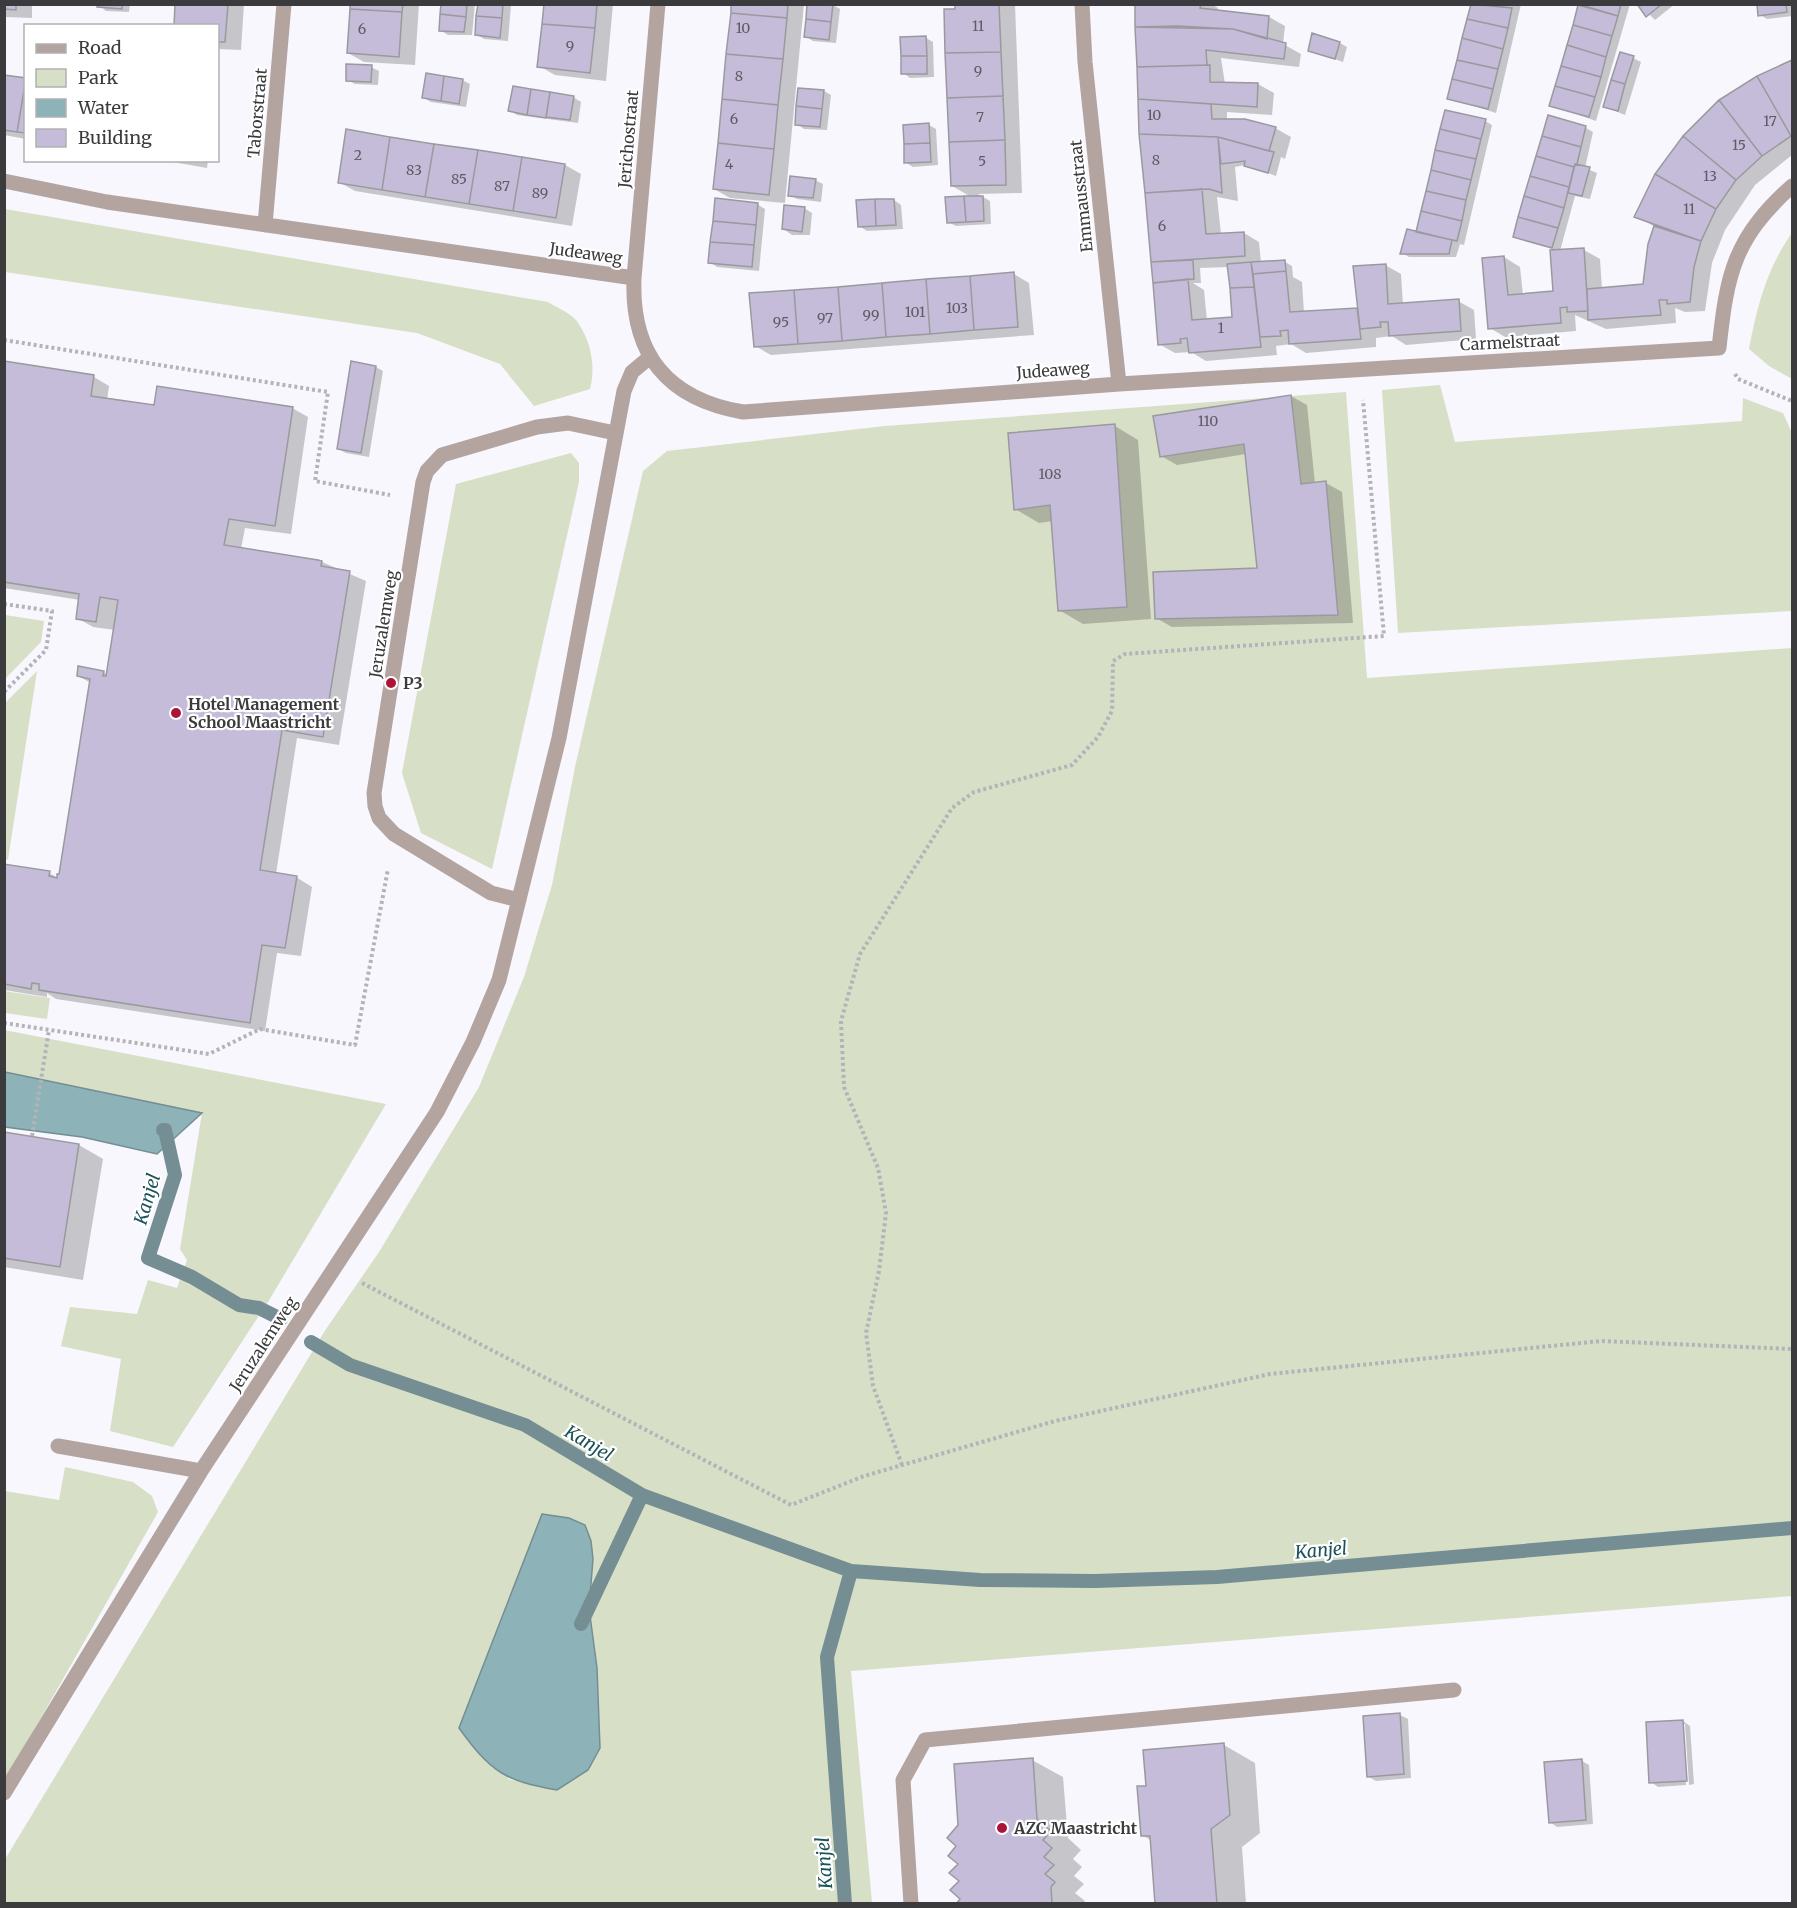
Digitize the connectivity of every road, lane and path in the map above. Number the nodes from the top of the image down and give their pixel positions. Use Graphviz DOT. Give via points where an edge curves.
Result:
graph roads {
  1 [pos="284,4"];
  2 [pos="657,4"];
  3 [pos="1082,4"];
  4 [pos="4,181"];
  5 [pos="1792,186"];
  6 [pos="265,225"];
  7 [pos="634,278"];
  8 [pos="4,340"];
  9 [pos="1719,348"];
  10 [pos="650,357"];
  11 [pos="1360,370"];
  12 [pos="1119,384"];
  13 [pos="1792,401"];
  14 [pos="615,433"];
  15 [pos="420,501"];
  16 [pos="4,604"];
  17 [pos="4,692"];
  18 [pos="394,834"];
  19 [pos="519,900"];
  20 [pos="4,1023"];
  21 [pos="49,1030"];
  22 [pos="32,1136"];
  23 [pos="335,1269"];
  24 [pos="1792,1349"];
  25 [pos="58,1446"];
  26 [pos="902,1465"];
  27 [pos="201,1471"];
  28 [pos="1454,1690"];
  29 [pos="4,1793"];
  30 [pos="911,1904"];
  1 -- 6 [label="street, Taborstraat"];
  2 -- 7 [label="street, Jerichostraat"];
  3 -- 12 [label="street, Emmausstraat"];
  4 -- 6 [label="street, Judeaweg" via="107,202"];
  5 -- 9 [label="street" via="1752,227 1739,249 1726,290"];
  6 -- 7 [label="street, Judeaweg"];
  7 -- 10 [label="street, Judeaweg" via="636,323"];
  8 -- 15 [label="path" via="328,392 315,482"];
  9 -- 11 [label="street, Carmelstraat"];
  9 -- 13 [label="path" via="1738,379"];
  10 -- 12 [label="street, Judeaweg" via="689,396 715,407 742,412"];
  10 -- 14 [label="street, Jeruzalemweg" via="632,372"];
  11 -- 12 [label="street, Carmelstraat"];
  11 -- 26 [label="path" via="1384,636 1125,654 1113,661 1112,711 1098,737 1072,765 974,792 952,808 860,954 841,1021 844,1087 878,1168 886,1213 866,1333 873,1386"];
  14 -- 15 [label="street, Jeruzalemweg" via="568,423 537,427 442,454 427,471"];
  14 -- 19 [label="street, Jeruzalemweg" via="559,738"];
  15 -- 18 [label="street, Jeruzalemweg" via="375,793 379,818"];
  16 -- 17 [label="path" via="52,610 46,650"];
  18 -- 19 [label="street, Jeruzalemweg" via="491,892"];
  18 -- 21 [label="path" via="355,1045 260,1029 209,1054"];
  19 -- 23 [label="street, Jeruzalemweg" via="499,980 473,1042 437,1113"];
  20 -- 21 [label="path"];
  21 -- 22 [label="path"];
  23 -- 26 [label="path" via="791,1505"];
  23 -- 27 [label="street, Jeruzalemweg"];
  24 -- 26 [label="path" via="1601,1341 1270,1374 1055,1421"];
  25 -- 27 [label="street"];
  27 -- 29 [label="street, Jeruzalemweg"];
  28 -- 30 [label="street" via="925,1740 903,1780"];
}
